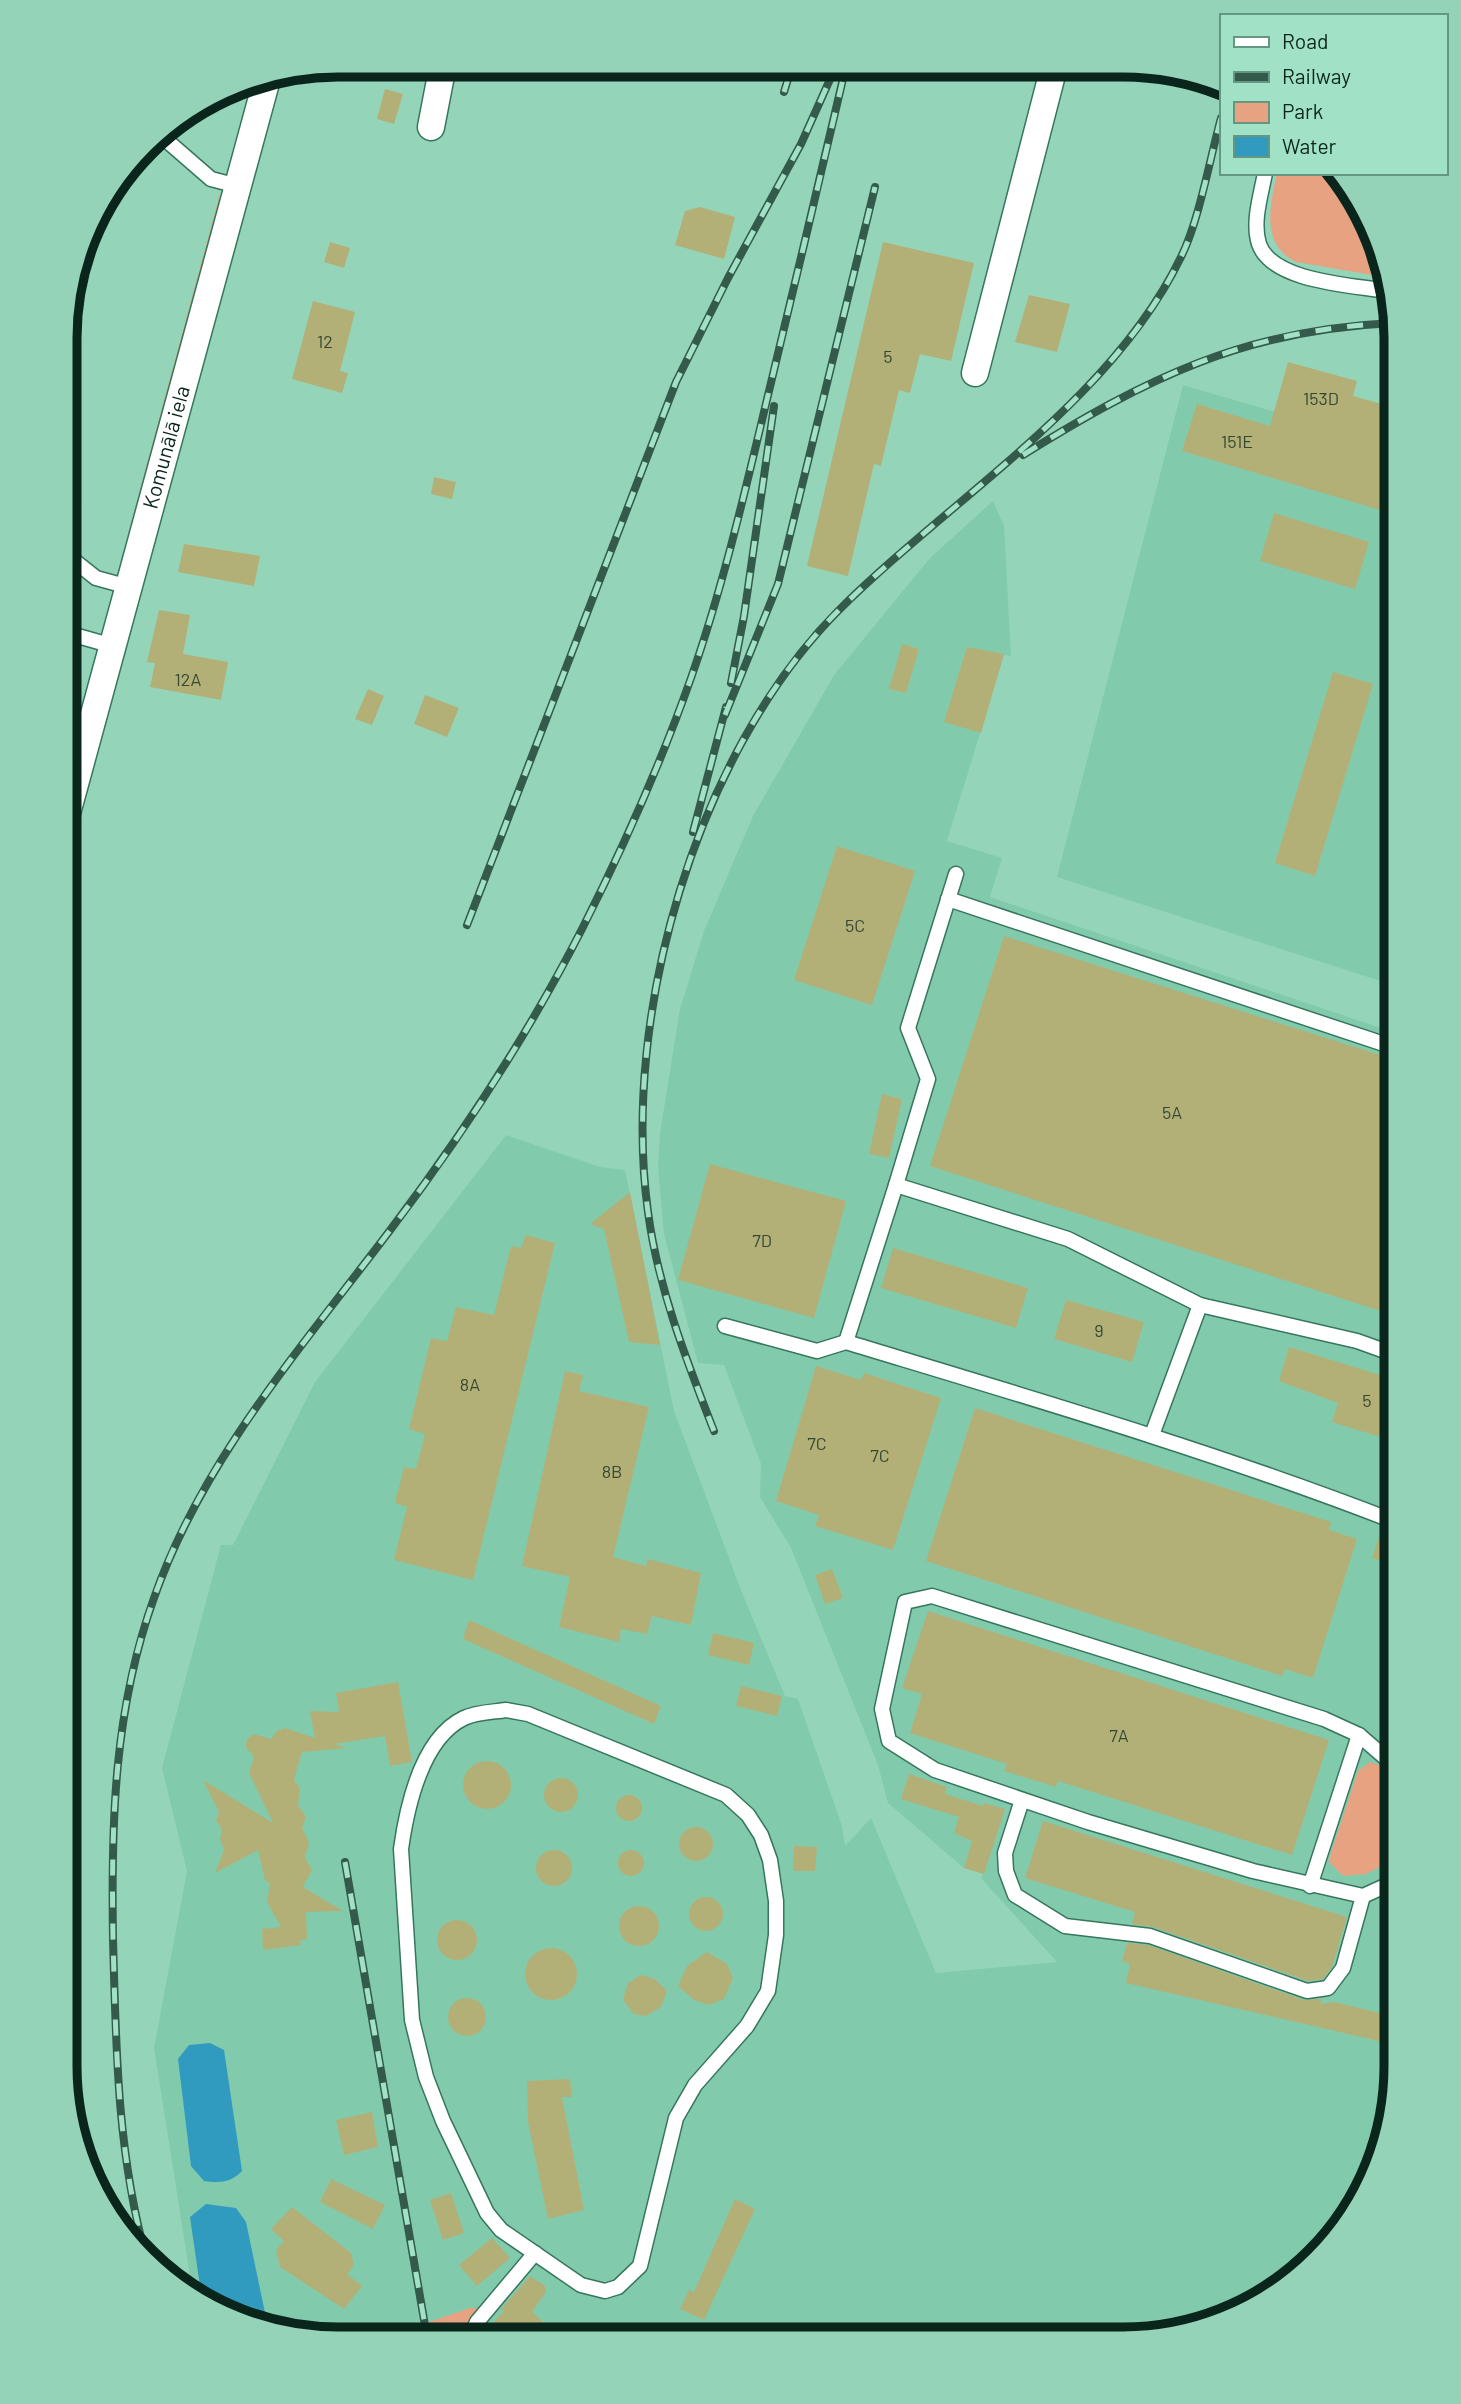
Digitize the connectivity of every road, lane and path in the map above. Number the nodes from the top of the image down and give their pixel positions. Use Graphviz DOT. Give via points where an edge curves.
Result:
graph roads {
  1 [pos="441,77"];
  2 [pos="1052,77"];
  3 [pos="265,88"];
  4 [pos="431,127"];
  5 [pos="167,141"];
  6 [pos="1265,175"];
  7 [pos="238,186"];
  8 [pos="1379,290"];
  9 [pos="975,373"];
  10 [pos="77,563"];
  11 [pos="129,587"];
  12 [pos="77,635"];
  13 [pos="113,646"];
  14 [pos="77,777"];
  15 [pos="956,874"];
  16 [pos="948,899"];
  17 [pos="1384,1044"];
  18 [pos="896,1185"];
  19 [pos="1200,1305"];
  20 [pos="725,1326"];
  21 [pos="846,1342"];
  22 [pos="1384,1351"];
  23 [pos="1152,1435"];
  24 [pos="1384,1517"];
  25 [pos="1359,1735"];
  26 [pos="1384,1757"];
  27 [pos="1022,1800"];
  28 [pos="1310,1886"];
  29 [pos="1384,1886"];
  30 [pos="1363,1896"];
  31 [pos="535,2253"];
  32 [pos="475,2327"];
  1 -- 4 [label="street"];
  2 -- 9 [label="street"];
  3 -- 7 [label="street, Komunālā iela"];
  5 -- 7 [label="lane" via="211,179"];
  6 -- 8 [label="lane" via="1256,229 1265,256 1275,266 1294,274"];
  7 -- 11 [label="street, Komunālā iela"];
  10 -- 11 [label="lane" via="96,578"];
  11 -- 13 [label="street, Komunālā iela"];
  12 -- 13 [label="lane"];
  13 -- 14 [label="street, Komunālā iela"];
  15 -- 16 [label="lane"];
  16 -- 17 [label="lane"];
  16 -- 18 [label="lane" via="908,1028 928,1079"];
  18 -- 19 [label="lane" via="1068,1239"];
  18 -- 21 [label="lane"];
  19 -- 22 [label="lane"];
  19 -- 23 [label="lane"];
  20 -- 21 [label="lane" via="817,1350"];
  21 -- 23 [label="lane"];
  23 -- 24 [label="lane"];
  25 -- 26 [label="lane"];
  25 -- 27 [label="lane" via="1324,1719 932,1596 905,1602 882,1709 888,1741 935,1770"];
  25 -- 28 [label="lane"];
  27 -- 28 [label="lane"];
  27 -- 30 [label="lane" via="1005,1853 1014,1895 1065,1927 1150,1936 1307,1990 1328,1988 1343,1968"];
  28 -- 30 [label="lane"];
  29 -- 30 [label="lane"];
  31 -- 31 [label="lane" via="581,2286 605,2291 618,2287 640,2266 676,2119 695,2085 747,2026 768,1991 776,1901 771,1860 761,1835 726,1795 528,1714 506,1710 465,1717 428,1749 401,1849 405,1931 412,2020 443,2121 487,2213 501,2230"];
  31 -- 32 [label="lane"];
}
